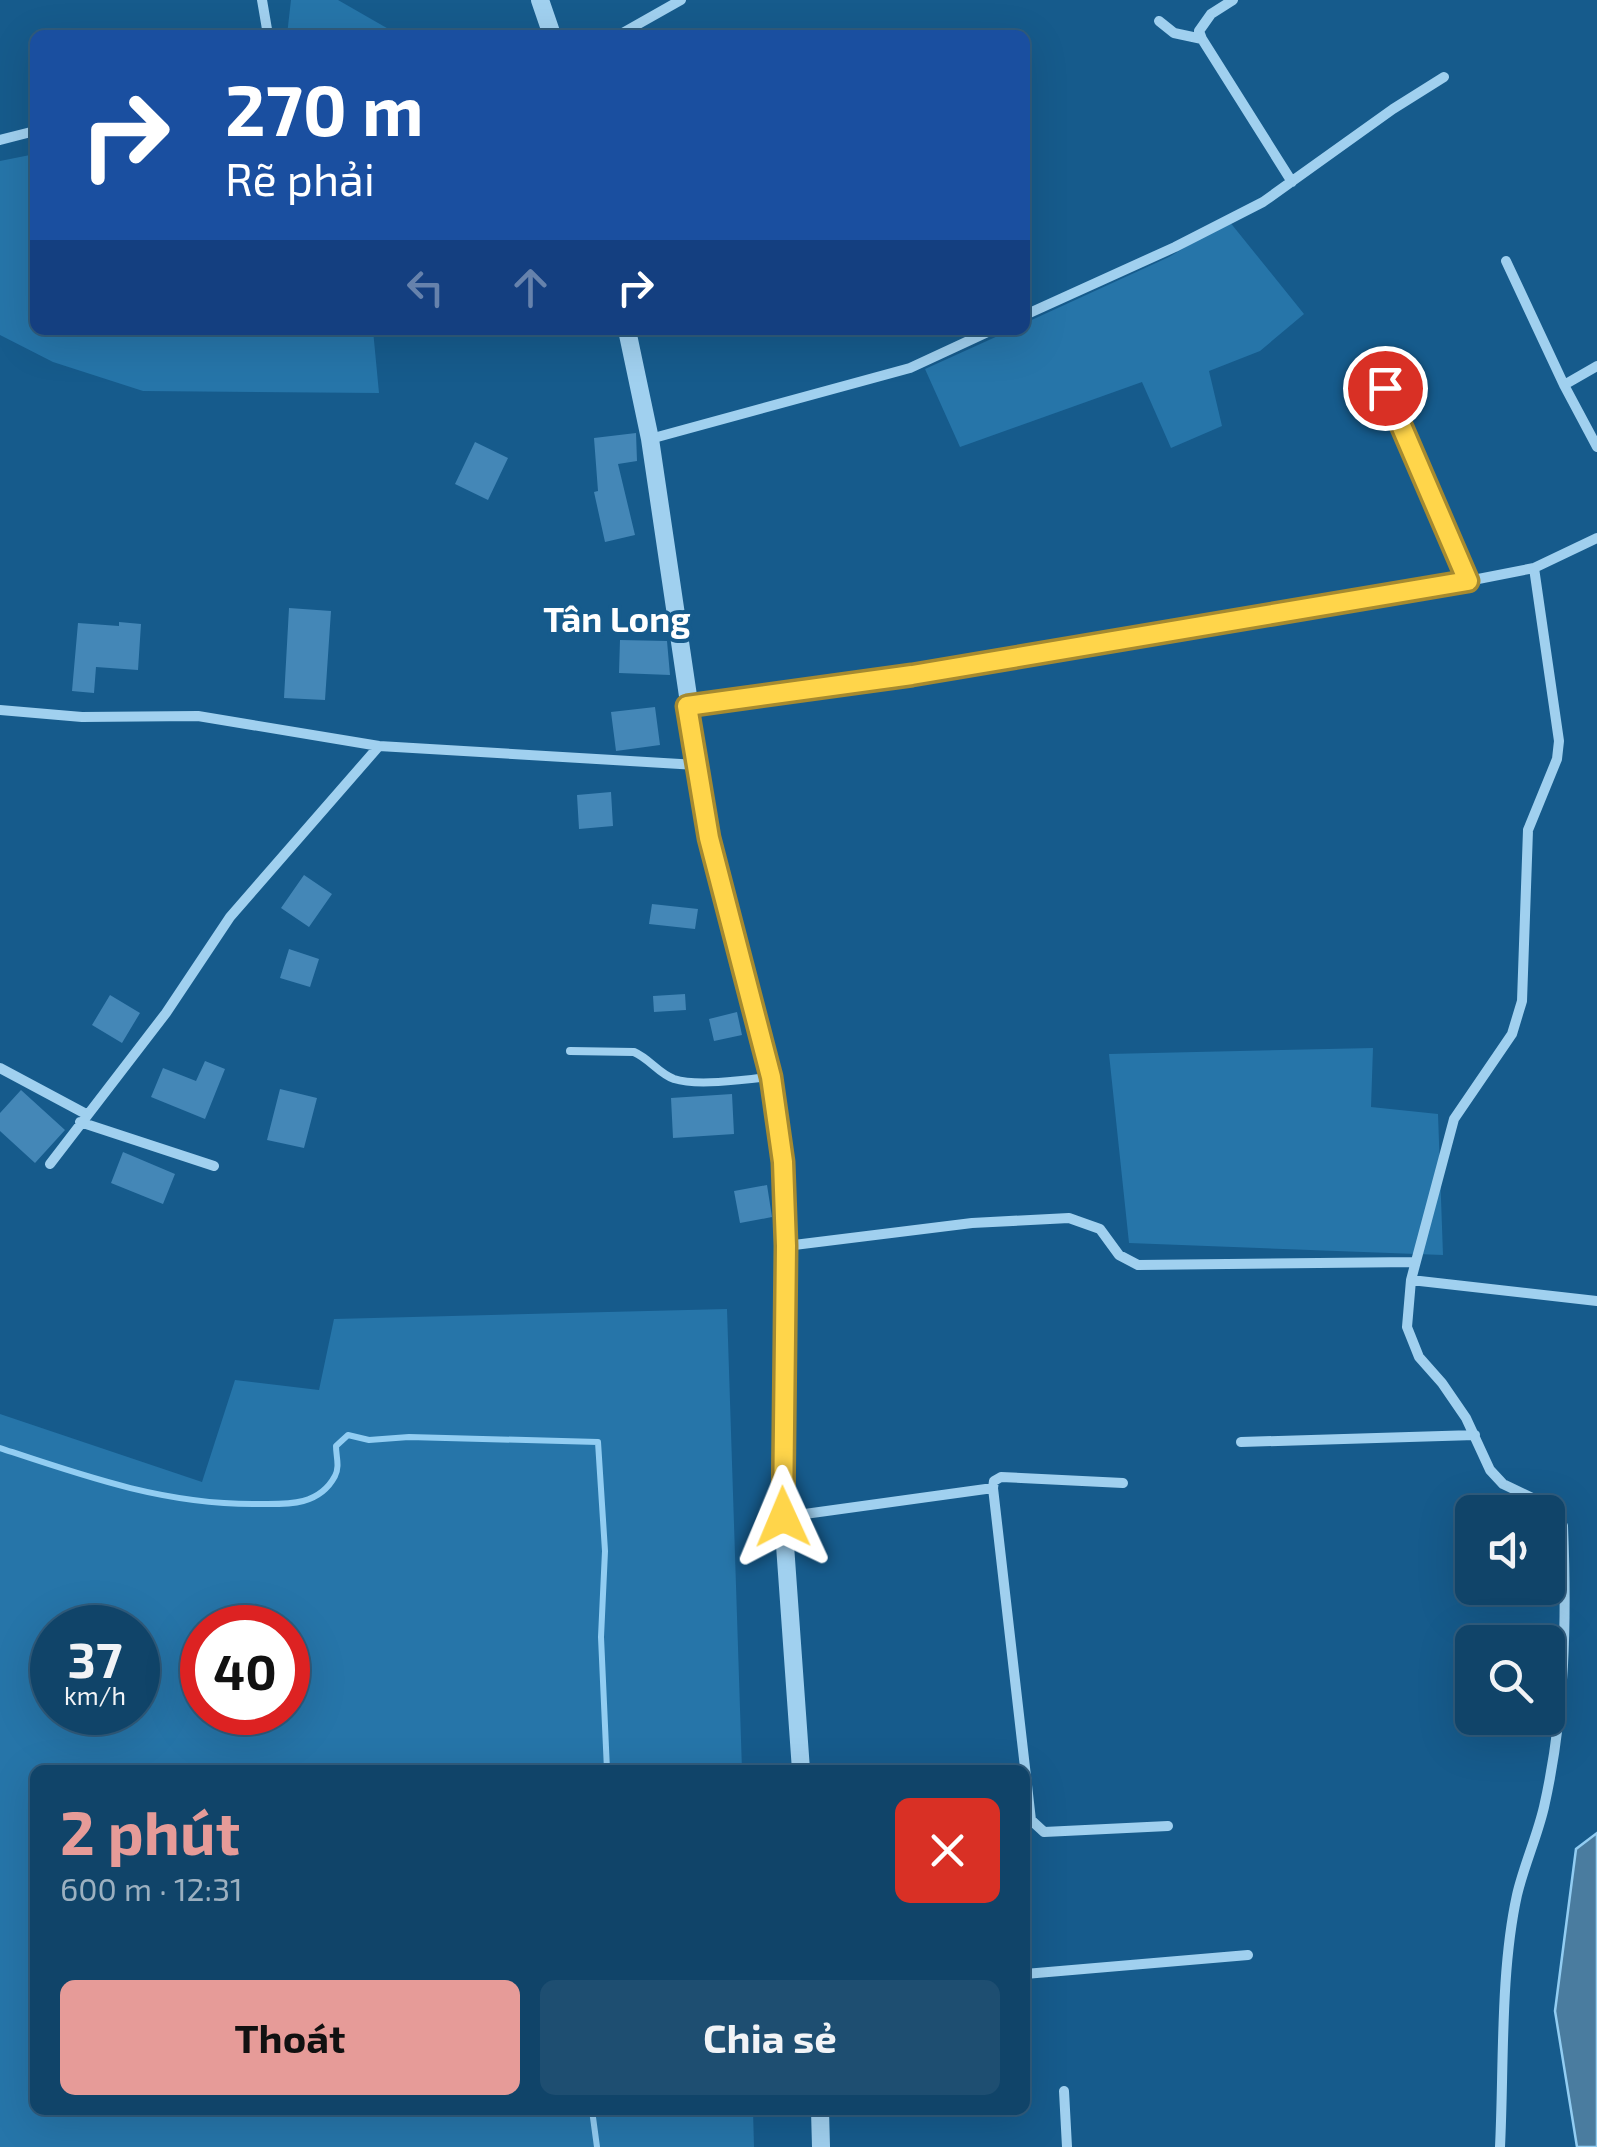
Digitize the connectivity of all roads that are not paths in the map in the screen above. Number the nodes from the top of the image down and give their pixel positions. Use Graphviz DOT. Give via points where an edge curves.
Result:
graph roads {
  1 [pos="262,0"];
  2 [pos="540,0"];
  3 [pos="681,0"];
  4 [pos="1233,0"];
  5 [pos="1159,21"];
  6 [pos="267,30"];
  7 [pos="550,30"];
  8 [pos="629,30"];
  9 [pos="1202,39"];
  10 [pos="1444,77"];
  11 [pos="30,132"];
  12 [pos="0,140"];
  13 [pos="1292,182"];
  14 [pos="1506,261"];
  15 [pos="1030,312"];
  16 [pos="628,335"];
  17 [pos="981,335"];
  18 [pos="1373,362"];
  19 [pos="1597,366"];
  20 [pos="1564,385"];
  21 [pos="650,438"];
  22 [pos="1597,447"];
  23 [pos="1597,538"];
  24 [pos="1534,568"];
  25 [pos="1468,581"];
  26 [pos="687,706"];
  27 [pos="0,710"];
  28 [pos="379,746"];
  29 [pos="696,766"];
  30 [pos="570,1051"];
  31 [pos="0,1068"];
  32 [pos="771,1077"];
  33 [pos="83,1118"];
  34 [pos="50,1164"];
  35 [pos="214,1166"];
  36 [pos="786,1246"];
  37 [pos="1415,1262"];
  38 [pos="1411,1280"];
  39 [pos="1597,1300"];
  40 [pos="1474,1435"];
  41 [pos="1240,1442"];
  42 [pos="1123,1483"];
  43 [pos="993,1488"];
  44 [pos="783,1517"];
  45 [pos="801,1765"];
  46 [pos="1025,1765"];
  47 [pos="1030,1811"];
  48 [pos="1168,1826"];
  49 [pos="1248,1955"];
  50 [pos="1030,1974"];
  51 [pos="1064,2091"];
  52 [pos="820,2115"];
  53 [pos="821,2147"];
  54 [pos="1066,2147"];
  55 [pos="1500,2147"];
  1 -- 6 [label="street"];
  2 -- 7 [label="street"];
  3 -- 8 [label="street"];
  4 -- 9 [label="street" via="1204,22"];
  5 -- 9 [label="street" via="1174,33"];
  9 -- 13 [label="street"];
  10 -- 13 [label="street"];
  11 -- 12 [label="street"];
  13 -- 15 [label="street" via="1175,248"];
  14 -- 20 [label="street"];
  16 -- 21 [label="street"];
  17 -- 21 [label="street" via="910,368"];
  18 -- 25 [label="street"];
  19 -- 20 [label="street"];
  20 -- 22 [label="street"];
  21 -- 26 [label="street"];
  23 -- 24 [label="street"];
  24 -- 25 [label="street"];
  24 -- 37 [label="street" via="1559,740 1528,830 1522,1001 1512,1034 1454,1118"];
  25 -- 26 [label="street"];
  26 -- 29 [label="street"];
  27 -- 28 [label="street" via="82,718 198,716"];
  28 -- 29 [label="street"];
  28 -- 33 [label="street" via="230,917"];
  29 -- 32 [label="street"];
  30 -- 32 [label="lane" via="634,1052 685,1082"];
  31 -- 33 [label="street"];
  32 -- 36 [label="street"];
  33 -- 34 [label="street"];
  33 -- 35 [label="street"];
  36 -- 37 [label="street" via="1069,1218 1100,1230 1119,1255 1138,1265"];
  36 -- 44 [label="street"];
  37 -- 38 [label="street"];
  38 -- 39 [label="street"];
  38 -- 40 [label="street" via="1411,1342"];
  40 -- 41 [label="street"];
  40 -- 55 [label="street" via="1503,1484 1556,1512 1564,1543 1567,1631 1556,1742 1509,1947"];
  42 -- 43 [label="street" via="1001,1476"];
  43 -- 44 [label="street"];
  43 -- 46 [label="street"];
  44 -- 45 [label="street"];
  47 -- 48 [label="street" via="1044,1832"];
  49 -- 50 [label="street"];
  51 -- 54 [label="street"];
  52 -- 53 [label="street"];
}
